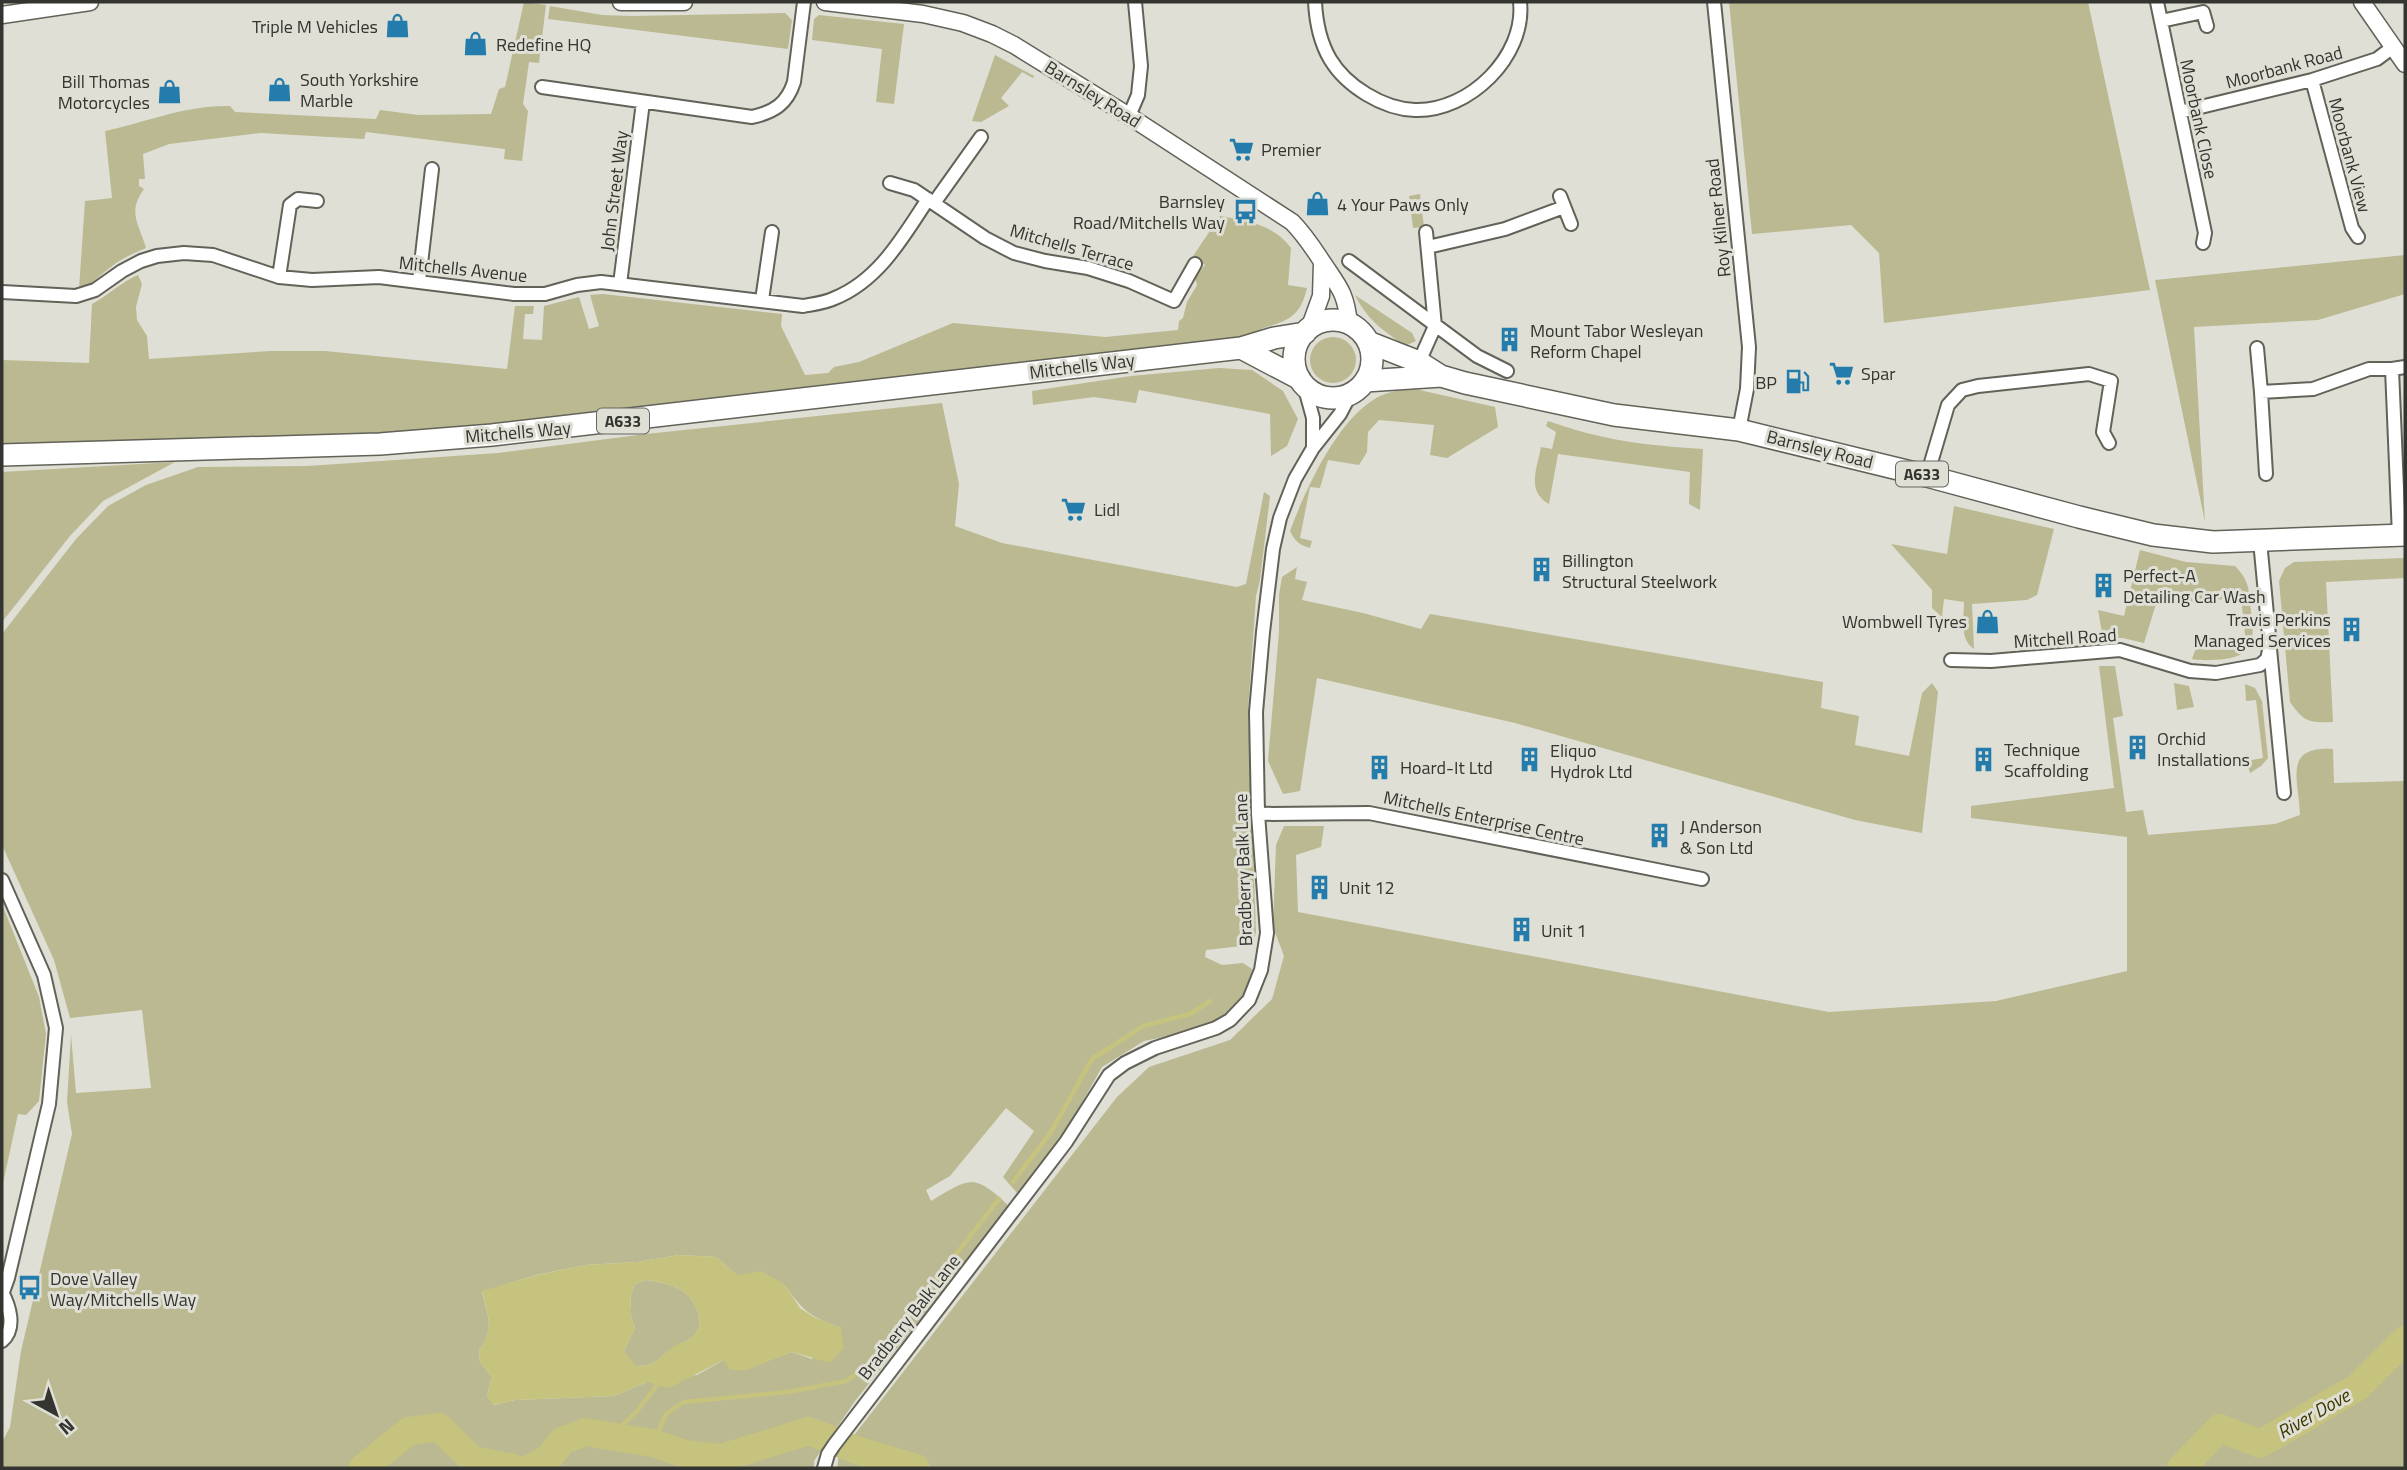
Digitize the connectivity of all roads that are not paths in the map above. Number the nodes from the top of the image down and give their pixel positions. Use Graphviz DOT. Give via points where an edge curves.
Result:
graph roads {
  1 [pos="90,2"];
  2 [pos="628,2"];
  3 [pos="684,2"];
  4 [pos="804,2"];
  5 [pos="825,2"];
  6 [pos="1135,2"];
  7 [pos="1315,2"];
  8 [pos="1520,2"];
  9 [pos="1714,2"];
  10 [pos="2157,2"];
  11 [pos="2362,2"];
  12 [pos="2,15"];
  13 [pos="2161,21"];
  14 [pos="2207,26"];
  15 [pos="2393,47"];
  16 [pos="2405,64"];
  17 [pos="2312,80"];
  18 [pos="542,87"];
  19 [pos="643,102"];
  20 [pos="2180,112"];
  21 [pos="1129,116"];
  22 [pos="981,137"];
  23 [pos="432,169"];
  24 [pos="890,183"];
  25 [pos="317,201"];
  26 [pos="931,201"];
  27 [pos="1571,224"];
  28 [pos="772,232"];
  29 [pos="1426,232"];
  30 [pos="2358,237"];
  31 [pos="2203,243"];
  32 [pos="1428,247"];
  33 [pos="1349,261"];
  34 [pos="1322,263"];
  35 [pos="1195,264"];
  36 [pos="279,277"];
  37 [pos="419,281"];
  38 [pos="620,284"];
  39 [pos="2,292"];
  40 [pos="762,300"];
  41 [pos="1349,324"];
  42 [pos="1435,326"];
  43 [pos="1307,331"];
  44 [pos="1368,342"];
  45 [pos="1241,348"];
  46 [pos="2257,348"];
  47 [pos="1419,362"];
  48 [pos="2405,367"];
  49 [pos="2392,369"];
  50 [pos="1507,371"];
  51 [pos="1441,376"];
  52 [pos="1302,382"];
  53 [pos="1358,387"];
  54 [pos="2261,392"];
  55 [pos="1739,430"];
  56 [pos="2109,443"];
  57 [pos="1313,448"];
  58 [pos="2,455"];
  59 [pos="2266,474"];
  60 [pos="1927,476"];
  61 [pos="2402,536"];
  62 [pos="2260,541"];
  63 [pos="2270,646"];
  64 [pos="1951,660"];
  65 [pos="2284,793"];
  66 [pos="1258,814"];
  67 [pos="1702,879"];
  68 [pos="2,880"];
  69 [pos="2,1292"];
  70 [pos="2,1340"];
  71 [pos="824,1468"];
  1 -- 12 [label="street"];
  2 -- 3 [label="street"];
  4 -- 19 [label="street" via="794,82 790,94 773,110 752,117"];
  5 -- 21 [label="street, Barnsley Road" via="963,23 1014,45"];
  6 -- 21 [label="street" via="1141,66 1138,95"];
  7 -- 8 [label="street" via="1322,39 1341,73 1372,97 1415,110 1456,100 1495,73 1517,33"];
  9 -- 55 [label="street, Roy Kilner Road" via="1749,347"];
  10 -- 13 [label="street, Moorbank Close"];
  11 -- 15 [label="street"];
  13 -- 14 [label="street" via="2203,12"];
  13 -- 20 [label="street, Moorbank Close"];
  15 -- 16 [label="street"];
  15 -- 17 [label="street, Moorbank Road" via="2377,59"];
  17 -- 20 [label="street, Moorbank Road"];
  17 -- 30 [label="street, Moorbank View" via="2351,228"];
  18 -- 19 [label="street"];
  19 -- 38 [label="street, John Street Way"];
  20 -- 31 [label="street, Moorbank Close"];
  21 -- 34 [label="street, Barnsley Road" via="1292,222 1306,235"];
  22 -- 26 [label="street, Mitchells Avenue"];
  23 -- 37 [label="street"];
  24 -- 26 [label="street, Mitchells Terrace"];
  25 -- 36 [label="street" via="298,199 289,205"];
  26 -- 35 [label="street, Mitchells Terrace" via="1014,253 1088,268 1174,301"];
  26 -- 40 [label="street, Mitchells Avenue" via="881,266 852,290 803,306"];
  27 -- 32 [label="street" via="1562,202 1505,229"];
  28 -- 40 [label="street"];
  29 -- 32 [label="street"];
  32 -- 42 [label="street"];
  33 -- 42 [label="street"];
  34 -- 41 [label="street, Barnsley Road" via="1342,290"];
  34 -- 43 [label="street" via="1321,296"];
  36 -- 37 [label="street, Mitchells Avenue"];
  36 -- 39 [label="street, Mitchells Avenue" via="213,255 184,253 141,261 95,290 76,296"];
  37 -- 38 [label="street, Mitchells Avenue" via="545,294 577,285"];
  38 -- 40 [label="street, Mitchells Avenue"];
  41 -- 43 [label="main road" via="1327,321"];
  41 -- 44 [label="main road"];
  42 -- 47 [label="street"];
  42 -- 50 [label="street"];
  43 -- 45 [label="main road, Mitchells Way"];
  43 -- 52 [label="main road" via="1294,361"];
  44 -- 47 [label="main road, Barnsley Road"];
  44 -- 53 [label="main road" via="1372,362"];
  45 -- 52 [label="main road"];
  45 -- 58 [label="main road, Mitchells Way / A633" via="492,435 380,444"];
  46 -- 54 [label="street"];
  47 -- 51 [label="main road, Barnsley Road"];
  48 -- 49 [label="street"];
  49 -- 54 [label="street" via="2369,369 2314,389"];
  49 -- 61 [label="street"];
  51 -- 53 [label="main road, Barnsley Road / A633"];
  51 -- 55 [label="main road, Barnsley Road / A633" via="1614,415"];
  52 -- 53 [label="main road" via="1331,398"];
  52 -- 57 [label="street" via="1313,418"];
  53 -- 57 [label="street, Bradberry Balk Lane"];
  54 -- 59 [label="street"];
  55 -- 60 [label="main road, Barnsley Road / A633"];
  56 -- 60 [label="street" via="2103,432 2111,381 2089,374 1978,386 1962,390 1948,405"];
  57 -- 66 [label="street, Bradberry Balk Lane" via="1280,518 1266,604 1256,712"];
  60 -- 62 [label="main road, Barnsley Road / A633" via="2153,535 2213,542"];
  61 -- 62 [label="main road, Barnsley Road / A633"];
  62 -- 63 [label="street"];
  63 -- 64 [label="street, Mitchell Road" via="2260,665 2216,673 2190,671 2120,650"];
  63 -- 65 [label="street"];
  66 -- 67 [label="street, Mitchells Enterprise Centre" via="1369,813"];
  66 -- 71 [label="street, Bradberry Balk Lane" via="1266,933 1261,970 1249,1000 1216,1028 1148,1051 1109,1075 1058,1152 846,1428"];
  68 -- 69 [label="street" via="44,975 56,1028 50,1104"];
  69 -- 70 [label="street" via="12,1322"];
}
